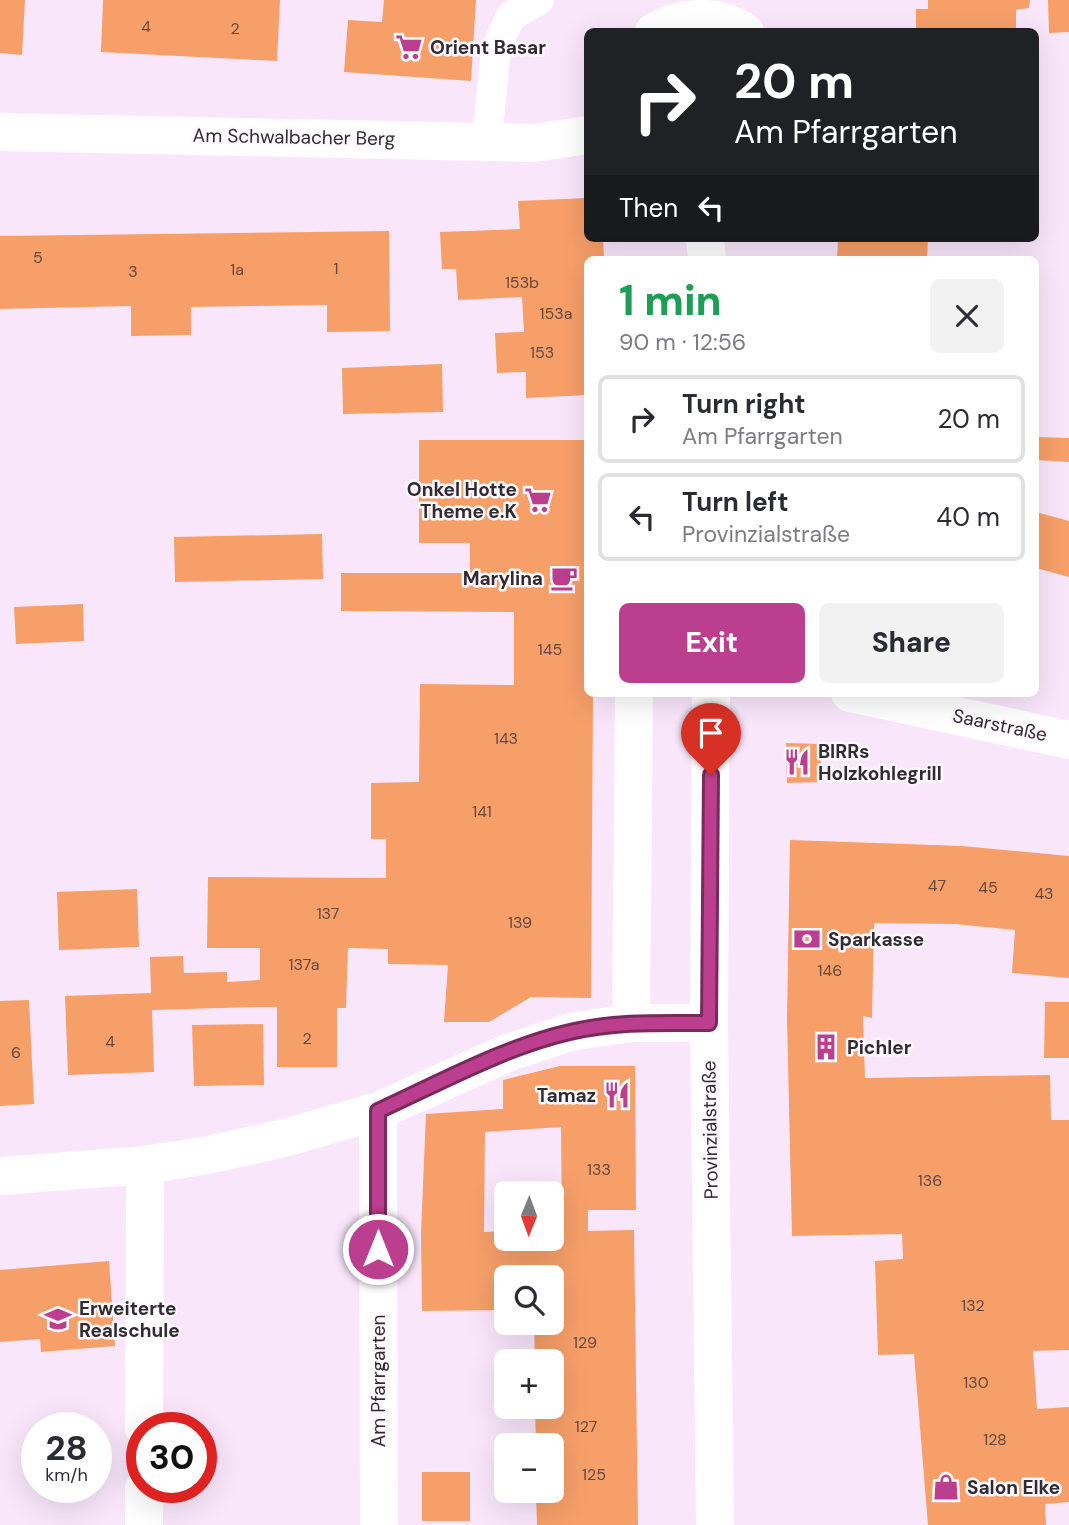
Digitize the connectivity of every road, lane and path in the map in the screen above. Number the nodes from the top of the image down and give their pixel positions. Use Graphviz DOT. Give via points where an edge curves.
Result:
graph roads {
  1 [pos="539,0"];
  2 [pos="663,19"];
  3 [pos="742,20"];
  4 [pos="0,132"];
  5 [pos="584,136"];
  6 [pos="487,141"];
  7 [pos="634,697"];
  8 [pos="712,697"];
  9 [pos="869,697"];
  10 [pos="1069,740"];
  11 [pos="631,1023"];
  12 [pos="709,1023"];
  13 [pos="378,1111"];
  14 [pos="145,1165"];
  15 [pos="0,1177"];
  16 [pos="144,1412"];
  17 [pos="144,1503"];
  18 [pos="144,1525"];
  19 [pos="379,1525"];
  20 [pos="715,1525"];
  1 -- 6 [label="lane" via="511,16 496,48"];
  2 -- 3 [label="street"];
  4 -- 6 [label="street, Am Schwalbacher Berg"];
  5 -- 6 [label="street, Am Schwalbacher Berg" via="534,143"];
  7 -- 11 [label="street"];
  8 -- 12 [label="street, Provinzialstraße"];
  9 -- 10 [label="street, Saarstraße"];
  11 -- 12 [label="street"];
  11 -- 13 [label="street" via="570,1032 507,1053"];
  12 -- 20 [label="street, Provinzialstraße"];
  13 -- 14 [label="street" via="275,1140"];
  13 -- 19 [label="street, Am Pfarrgarten"];
  14 -- 15 [label="street"];
  14 -- 16 [label="street"];
  17 -- 18 [label="street"];
}
